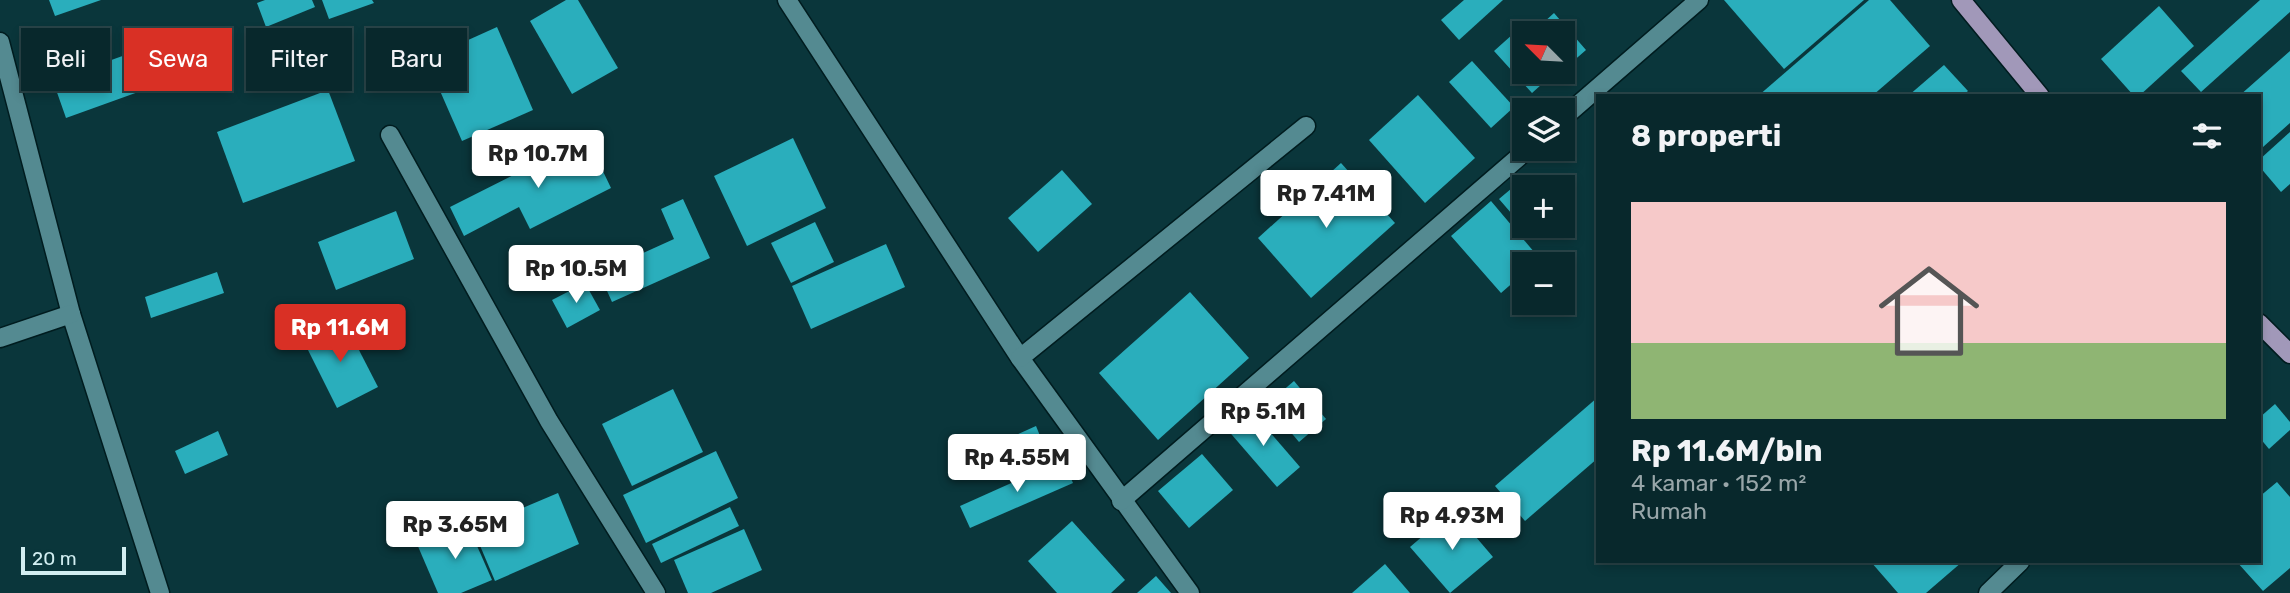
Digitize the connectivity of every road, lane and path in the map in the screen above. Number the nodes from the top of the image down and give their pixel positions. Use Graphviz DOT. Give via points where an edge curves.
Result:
graph roads {
  1 [pos="787,0"];
  2 [pos="1699,0"];
  3 [pos="1961,0"];
  4 [pos="0,42"];
  5 [pos="2038,94"];
  6 [pos="1575,108"];
  7 [pos="1306,126"];
  8 [pos="390,135"];
  9 [pos="1514,161"];
  10 [pos="71,314"];
  11 [pos="2261,327"];
  12 [pos="0,338"];
  13 [pos="2290,354"];
  14 [pos="1020,358"];
  15 [pos="1121,500"];
  16 [pos="2019,563"];
  17 [pos="160,593"];
  18 [pos="656,593"];
  19 [pos="1190,593"];
  20 [pos="1988,593"];
  1 -- 14 [label="street"];
  2 -- 6 [label="street"];
  3 -- 5 [label="main road"];
  4 -- 10 [label="street"];
  7 -- 14 [label="street"];
  8 -- 18 [label="street" via="548,421"];
  9 -- 15 [label="street"];
  10 -- 12 [label="street"];
  10 -- 17 [label="street"];
  11 -- 13 [label="main road"];
  14 -- 15 [label="street"];
  15 -- 19 [label="street"];
  16 -- 20 [label="street"];
}
